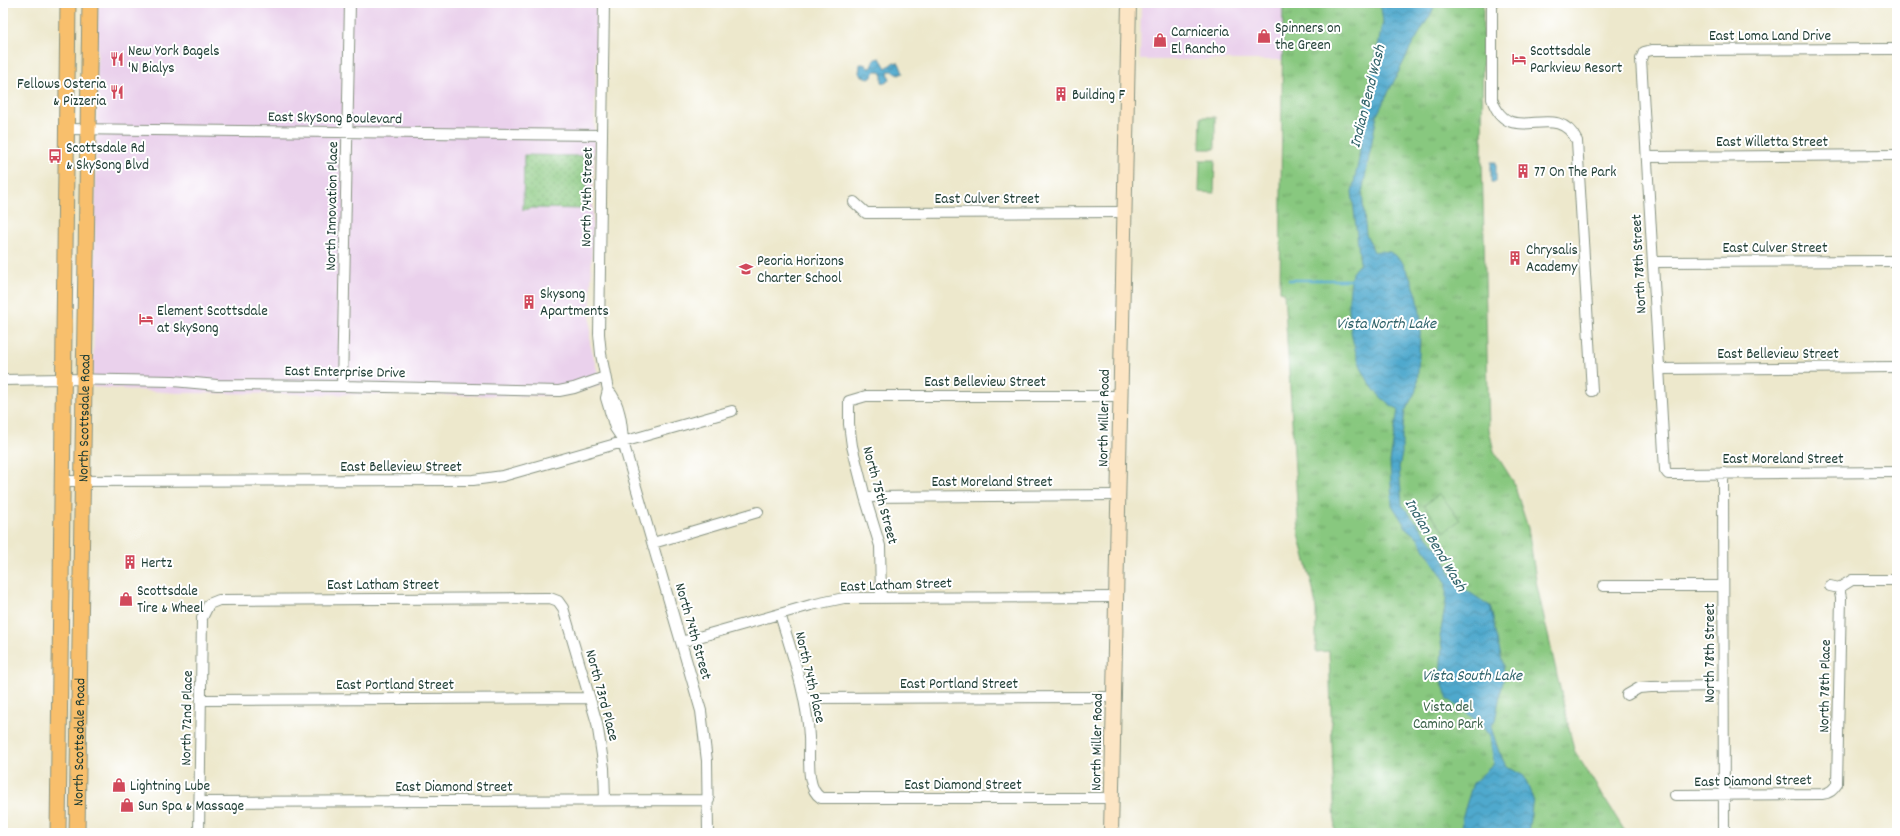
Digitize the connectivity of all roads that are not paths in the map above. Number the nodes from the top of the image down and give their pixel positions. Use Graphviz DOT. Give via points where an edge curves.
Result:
graph roads {
  1 [pos="68,3"];
  2 [pos="90,3"];
  3 [pos="350,3"];
  4 [pos="604,3"];
  5 [pos="1129,3"];
  6 [pos="1492,3"];
  7 [pos="1897,49"];
  8 [pos="1644,52"];
  9 [pos="67,129"];
  10 [pos="88,129"];
  11 [pos="347,132"];
  12 [pos="602,135"];
  13 [pos="1897,155"];
  14 [pos="1647,157"];
  15 [pos="854,202"];
  16 [pos="1125,212"];
  17 [pos="1897,261"];
  18 [pos="1653,262"];
  19 [pos="1897,367"];
  20 [pos="1660,369"];
  21 [pos="605,377"];
  22 [pos="63,379"];
  23 [pos="3,380"];
  24 [pos="84,380"];
  25 [pos="342,386"];
  26 [pos="1592,391"];
  27 [pos="1121,396"];
  28 [pos="850,401"];
  29 [pos="732,411"];
  30 [pos="623,442"];
  31 [pos="1897,472"];
  32 [pos="1723,473"];
  33 [pos="1668,474"];
  34 [pos="82,480"];
  35 [pos="62,481"];
  36 [pos="1118,495"];
  37 [pos="865,497"];
  38 [pos="758,512"];
  39 [pos="653,543"];
  40 [pos="1897,580"];
  41 [pos="1603,586"];
  42 [pos="1724,586"];
  43 [pos="882,597"];
  44 [pos="1117,597"];
  45 [pos="558,601"];
  46 [pos="209,604"];
  47 [pos="780,614"];
  48 [pos="681,642"];
  49 [pos="1724,686"];
  50 [pos="1627,695"];
  51 [pos="589,698"];
  52 [pos="804,698"];
  53 [pos="1114,698"];
  54 [pos="202,700"];
  55 [pos="1831,792"];
  56 [pos="815,794"];
  57 [pos="1675,795"];
  58 [pos="1724,795"];
  59 [pos="1112,798"];
  60 [pos="604,800"];
  61 [pos="709,800"];
  62 [pos="200,802"];
  63 [pos="58,833"];
  64 [pos="77,833"];
  65 [pos="199,833"];
  66 [pos="708,833"];
  67 [pos="1111,833"];
  68 [pos="1724,833"];
  1 -- 9 [label="main road, North Scottsdale Road"];
  2 -- 10 [label="main road, North Scottsdale Road"];
  3 -- 11 [label="street, North Innovation Place"];
  4 -- 12 [label="street, North 74th Street"];
  5 -- 16 [label="street, North Miller Road"];
  6 -- 26 [label="street" via="1492,99 1495,108 1510,122 1560,123 1570,130 1577,141"];
  7 -- 8 [label="street, East Loma Land Drive"];
  8 -- 14 [label="street, North 78th Street" via="1641,59"];
  9 -- 10 [label="street, East SkySong Boulevard"];
  9 -- 22 [label="main road, North Scottsdale Road"];
  10 -- 11 [label="street, East SkySong Boulevard"];
  10 -- 24 [label="main road, North Scottsdale Road"];
  11 -- 12 [label="street, East SkySong Boulevard"];
  11 -- 25 [label="street, North Innovation Place"];
  12 -- 21 [label="street, North 74th Street" via="599,324 600,354"];
  13 -- 14 [label="street, East Willetta Street"];
  14 -- 18 [label="street, North 78th Street"];
  15 -- 16 [label="street, East Culver Street" via="866,213"];
  16 -- 27 [label="street, North Miller Road"];
  17 -- 18 [label="street, East Culver Street"];
  18 -- 20 [label="street, North 78th Street"];
  19 -- 20 [label="street, East Belleview Street"];
  20 -- 33 [label="street, North 78th Street" via="1665,467"];
  21 -- 25 [label="street, East Enterprise Drive" via="574,388 559,390"];
  21 -- 30 [label="street, North 74th Street" via="608,390 606,398 615,428"];
  22 -- 23 [label="street"];
  22 -- 24 [label="street"];
  22 -- 35 [label="main road, North Scottsdale Road"];
  24 -- 25 [label="street, East Enterprise Drive"];
  24 -- 34 [label="main road, North Scottsdale Road"];
  27 -- 28 [label="street, East Belleview Street" via="866,396"];
  27 -- 36 [label="street, North Miller Road"];
  28 -- 37 [label="street, North 75th Street" via="849,424 852,446"];
  29 -- 30 [label="street, East Belleview Street"];
  30 -- 34 [label="street, East Belleview Street" via="503,476 473,480"];
  30 -- 39 [label="street, North 74th Street"];
  31 -- 32 [label="street, East Moreland Street"];
  32 -- 33 [label="street, East Moreland Street"];
  32 -- 42 [label="street, North 78th Street"];
  34 -- 35 [label="street, East Belleview Street"];
  34 -- 64 [label="main road, North Scottsdale Road"];
  35 -- 63 [label="main road, North Scottsdale Road"];
  36 -- 37 [label="street, East Moreland Street"];
  36 -- 44 [label="street, North Miller Road"];
  37 -- 43 [label="street, North 75th Street" via="880,546"];
  38 -- 39 [label="street"];
  39 -- 48 [label="street, North 74th Street"];
  40 -- 55 [label="street, North 78th Place" via="1852,580 1835,587 1840,598 1837,784"];
  41 -- 42 [label="street"];
  42 -- 49 [label="street, North 78th Street"];
  43 -- 44 [label="street, East Latham Street"];
  43 -- 47 [label="street, East Latham Street" via="844,598"];
  44 -- 53 [label="street, North Miller Road"];
  45 -- 46 [label="street, East Latham Street" via="550,598 219,600"];
  45 -- 51 [label="street, North 73rd Place" via="563,608"];
  46 -- 54 [label="street, North 72nd Place" via="202,618"];
  47 -- 48 [label="street, East Latham Street"];
  47 -- 52 [label="street, North 74th Place"];
  48 -- 61 [label="street, North 74th Street" via="701,711"];
  49 -- 50 [label="street" via="1639,688"];
  49 -- 58 [label="street, North 78th Street"];
  51 -- 54 [label="street, East Portland Street"];
  51 -- 60 [label="street, North 73rd Place" via="603,750"];
  52 -- 53 [label="street, East Portland Street"];
  52 -- 56 [label="street, North 74th Place" via="811,783"];
  53 -- 59 [label="street, North Miller Road"];
  54 -- 62 [label="street, North 72nd Place"];
  55 -- 58 [label="street, East Diamond Street"];
  56 -- 59 [label="street, East Diamond Street" via="828,799"];
  57 -- 58 [label="street, East Diamond Street"];
  58 -- 68 [label="street, North 78th Street"];
  59 -- 67 [label="street, North Miller Road"];
  60 -- 61 [label="street, East Diamond Street"];
  60 -- 62 [label="street, East Diamond Street"];
  61 -- 66 [label="street, North 74th Street"];
  62 -- 65 [label="street, North 72nd Place"];
}
